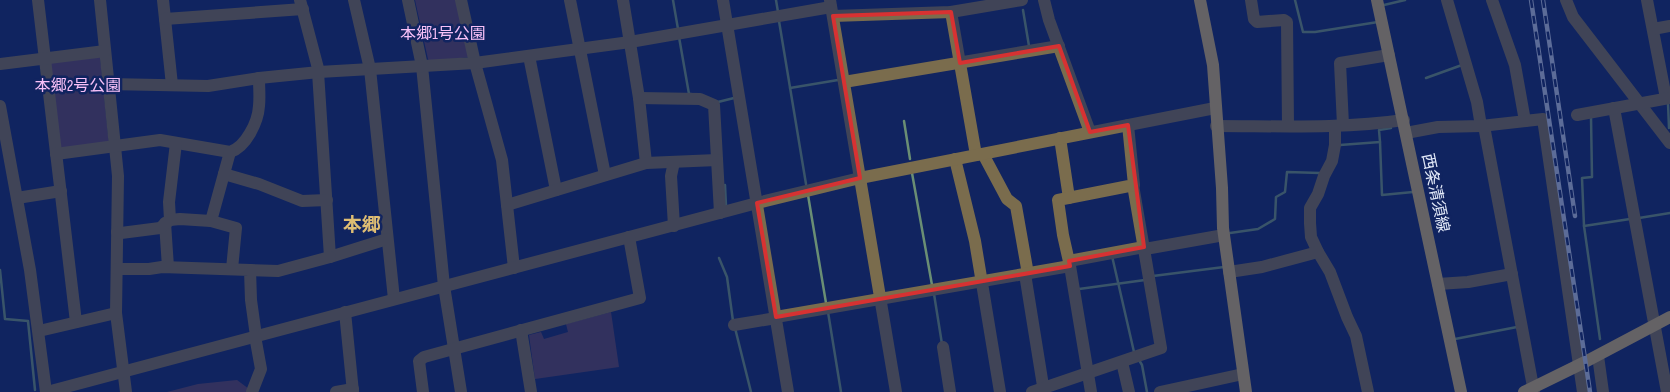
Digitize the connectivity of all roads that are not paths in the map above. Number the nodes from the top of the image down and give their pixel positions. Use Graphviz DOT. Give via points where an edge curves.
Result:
graph roads {
  1 [pos="38,0"];
  2 [pos="100,0"];
  3 [pos="163,0"];
  4 [pos="354,0"];
  5 [pos="408,0"];
  6 [pos="462,0"];
  7 [pos="570,0"];
  8 [pos="623,0"];
  9 [pos="723,0"];
  10 [pos="903,0"];
  11 [pos="1021,0"];
  12 [pos="1044,0"];
  13 [pos="1200,0"];
  14 [pos="1252,0"];
  15 [pos="1377,0"];
  16 [pos="1447,0"];
  17 [pos="1492,0"];
  18 [pos="1566,0"];
  19 [pos="1647,0"];
  20 [pos="301,5"];
  21 [pos="831,8"];
  22 [pos="949,8"];
  23 [pos="903,14"];
  24 [pos="165,20"];
  25 [pos="728,26"];
  26 [pos="1670,26"];
  27 [pos="1653,29"];
  28 [pos="630,42"];
  29 [pos="1059,46"];
  30 [pos="581,49"];
  31 [pos="105,51"];
  32 [pos="529,56"];
  33 [pos="1389,56"];
  34 [pos="45,58"];
  35 [pos="476,63"];
  36 [pos="960,63"];
  37 [pos="0,64"];
  38 [pos="422,66"];
  39 [pos="370,69"];
  40 [pos="319,72"];
  41 [pos="259,78"];
  42 [pos="844,82"];
  43 [pos="108,84"];
  44 [pos="172,86"];
  45 [pos="639,98"];
  46 [pos="1668,98"];
  47 [pos="1639,103"];
  48 [pos="0,106"];
  49 [pos="1215,108"];
  50 [pos="1614,108"];
  51 [pos="1578,115"];
  52 [pos="1525,121"];
  53 [pos="1128,125"];
  54 [pos="1339,125"];
  55 [pos="1216,126"];
  56 [pos="1288,126"];
  57 [pos="1405,126"];
  58 [pos="1482,126"];
  59 [pos="1090,132"];
  60 [pos="1060,138"];
  61 [pos="176,142"];
  62 [pos="1670,143"];
  63 [pos="115,147"];
  64 [pos="230,152"];
  65 [pos="56,154"];
  66 [pos="979,155"];
  67 [pos="955,159"];
  68 [pos="717,160"];
  69 [pos="674,162"];
  70 [pos="646,163"];
  71 [pos="224,174"];
  72 [pos="605,175"];
  73 [pos="860,178"];
  74 [pos="1133,185"];
  75 [pos="556,190"];
  76 [pos="61,191"];
  77 [pos="16,198"];
  78 [pos="1069,198"];
  79 [pos="327,200"];
  80 [pos="757,203"];
  81 [pos="507,205"];
  82 [pos="720,213"];
  83 [pos="211,221"];
  84 [pos="167,222"];
  85 [pos="674,226"];
  86 [pos="117,232"];
  87 [pos="1224,235"];
  88 [pos="629,237"];
  89 [pos="387,238"];
  90 [pos="1144,248"];
  91 [pos="1318,252"];
  92 [pos="330,257"];
  93 [pos="1070,264"];
  94 [pos="168,267"];
  95 [pos="514,268"];
  96 [pos="117,269"];
  97 [pos="232,269"];
  98 [pos="250,270"];
  99 [pos="1229,272"];
  100 [pos="1027,274"];
  101 [pos="1512,274"];
  102 [pos="983,282"];
  103 [pos="1438,284"];
  104 [pos="444,286"];
  105 [pos="880,299"];
  106 [pos="394,300"];
  107 [pos="345,312"];
  108 [pos="116,313"];
  109 [pos="776,317"];
  110 [pos="1670,317"];
  111 [pos="76,322"];
  112 [pos="734,325"];
  113 [pos="1654,326"];
  114 [pos="522,330"];
  115 [pos="39,331"];
  116 [pos="256,336"];
  117 [pos="942,347"];
  118 [pos="454,348"];
  119 [pos="1598,356"];
  120 [pos="1122,362"];
  121 [pos="1579,366"];
  122 [pos="123,372"];
  123 [pos="1088,373"];
  124 [pos="1243,374"];
  125 [pos="353,391"];
  126 [pos="1040,391"];
  127 [pos="1530,391"];
  128 [pos="47,392"];
  129 [pos="126,392"];
  130 [pos="252,392"];
  131 [pos="336,392"];
  132 [pos="423,392"];
  133 [pos="461,392"];
  134 [pos="531,392"];
  135 [pos="788,392"];
  136 [pos="896,392"];
  137 [pos="950,392"];
  138 [pos="1000,392"];
  139 [pos="1091,392"];
  140 [pos="1129,392"];
  141 [pos="1160,392"];
  142 [pos="1246,392"];
  143 [pos="1368,392"];
  144 [pos="1460,392"];
  145 [pos="1583,392"];
  146 [pos="1603,392"];
  147 [pos="1667,392"];
  1 -- 34 [label="street"];
  2 -- 31 [label="street"];
  3 -- 24 [label="street"];
  4 -- 39 [label="street"];
  5 -- 38 [label="street"];
  6 -- 35 [label="street"];
  7 -- 30 [label="street"];
  8 -- 28 [label="street"];
  9 -- 25 [label="street"];
  10 -- 23 [label="street"];
  11 -- 22 [label="street"];
  12 -- 29 [label="street"];
  13 -- 49 [label="main road" via="1213,65"];
  14 -- 56 [label="street" via="1257,22 1287,22"];
  15 -- 33 [label="main road, 西条清須線"];
  16 -- 58 [label="street"];
  17 -- 52 [label="street" via="1515,65"];
  18 -- 47 [label="street" via="1573,17"];
  19 -- 27 [label="street"];
  20 -- 24 [label="street"];
  20 -- 40 [label="street"];
  21 -- 23 [label="street"];
  21 -- 25 [label="street"];
  21 -- 42 [label="street"];
  22 -- 23 [label="street"];
  22 -- 36 [label="street"];
  24 -- 44 [label="street"];
  25 -- 28 [label="street"];
  25 -- 80 [label="street"];
  26 -- 27 [label="street"];
  27 -- 46 [label="street"];
  28 -- 30 [label="street"];
  28 -- 45 [label="street"];
  29 -- 36 [label="street"];
  29 -- 59 [label="street"];
  30 -- 32 [label="street"];
  30 -- 72 [label="street"];
  31 -- 34 [label="street"];
  31 -- 43 [label="street"];
  32 -- 35 [label="street"];
  32 -- 75 [label="street"];
  33 -- 54 [label="street" via="1340,63"];
  33 -- 57 [label="main road, 西条清須線"];
  34 -- 37 [label="street"];
  34 -- 65 [label="street"];
  35 -- 38 [label="street"];
  35 -- 81 [label="street" via="502,160"];
  36 -- 42 [label="street"];
  36 -- 66 [label="street"];
  38 -- 39 [label="street"];
  38 -- 104 [label="street"];
  39 -- 40 [label="street"];
  39 -- 89 [label="street"];
  40 -- 41 [label="street"];
  40 -- 79 [label="street"];
  41 -- 44 [label="street" via="208,86"];
  41 -- 64 [label="street" via="259,108 251,131 237,149"];
  42 -- 73 [label="street"];
  43 -- 44 [label="street"];
  43 -- 63 [label="street"];
  45 -- 68 [label="street" via="700,99 714,105"];
  45 -- 70 [label="street"];
  46 -- 47 [label="street"];
  47 -- 50 [label="street"];
  47 -- 62 [label="street"];
  48 -- 77 [label="street"];
  49 -- 53 [label="street"];
  49 -- 55 [label="main road"];
  50 -- 51 [label="street"];
  50 -- 113 [label="street"];
  52 -- 58 [label="street"];
  52 -- 121 [label="street" via="1542,119"];
  53 -- 59 [label="street"];
  53 -- 74 [label="street"];
  54 -- 56 [label="street"];
  54 -- 57 [label="street"];
  54 -- 91 [label="street" via="1332,161 1310,208 1312,236"];
  55 -- 56 [label="street"];
  55 -- 87 [label="main road"];
  57 -- 58 [label="street"];
  57 -- 103 [label="main road, 西条清須線"];
  58 -- 101 [label="street"];
  59 -- 60 [label="street"];
  60 -- 66 [label="street"];
  60 -- 78 [label="street"];
  61 -- 63 [label="street" via="160,140"];
  61 -- 64 [label="street"];
  61 -- 84 [label="street"];
  63 -- 65 [label="street"];
  63 -- 86 [label="street"];
  64 -- 71 [label="street"];
  65 -- 76 [label="street"];
  66 -- 67 [label="street"];
  66 -- 100 [label="street" via="1007,199 1016,206"];
  67 -- 73 [label="street"];
  67 -- 102 [label="street"];
  68 -- 69 [label="street"];
  68 -- 82 [label="street"];
  69 -- 70 [label="street"];
  69 -- 85 [label="street" via="671,176"];
  70 -- 72 [label="street"];
  71 -- 79 [label="street" via="302,201"];
  71 -- 83 [label="street"];
  72 -- 75 [label="street"];
  73 -- 80 [label="street"];
  73 -- 105 [label="street"];
  74 -- 78 [label="street"];
  74 -- 90 [label="street"];
  75 -- 81 [label="street"];
  76 -- 77 [label="street"];
  76 -- 111 [label="street"];
  77 -- 115 [label="street"];
  78 -- 93 [label="street" via="1058,200"];
  79 -- 92 [label="street"];
  80 -- 82 [label="street"];
  80 -- 109 [label="street"];
  81 -- 95 [label="street"];
  82 -- 85 [label="street"];
  83 -- 84 [label="street" via="180,219"];
  83 -- 97 [label="street" via="236,228"];
  84 -- 86 [label="street" via="160,228"];
  84 -- 94 [label="street"];
  85 -- 88 [label="street"];
  86 -- 96 [label="street"];
  87 -- 90 [label="street"];
  87 -- 99 [label="main road"];
  88 -- 95 [label="street"];
  88 -- 114 [label="street" via="640,298"];
  89 -- 92 [label="street"];
  89 -- 106 [label="street"];
  90 -- 93 [label="street"];
  90 -- 120 [label="street" via="1161,348"];
  91 -- 99 [label="street"];
  91 -- 143 [label="street" via="1330,272 1356,336"];
  92 -- 98 [label="street" via="278,271"];
  93 -- 100 [label="street"];
  93 -- 123 [label="street"];
  94 -- 96 [label="street"];
  94 -- 97 [label="street"];
  95 -- 104 [label="street"];
  96 -- 108 [label="street"];
  97 -- 98 [label="street"];
  98 -- 116 [label="street"];
  99 -- 124 [label="main road"];
  100 -- 102 [label="street"];
  100 -- 126 [label="street"];
  101 -- 103 [label="street"];
  101 -- 127 [label="street"];
  102 -- 105 [label="street"];
  102 -- 138 [label="street"];
  103 -- 144 [label="main road, 西条清須線"];
  104 -- 106 [label="street"];
  104 -- 118 [label="street"];
  105 -- 109 [label="street"];
  105 -- 136 [label="street"];
  106 -- 107 [label="street"];
  107 -- 116 [label="street"];
  107 -- 125 [label="street"];
  108 -- 111 [label="street"];
  108 -- 122 [label="street"];
  109 -- 112 [label="street"];
  109 -- 135 [label="street"];
  110 -- 113 [label="main road"];
  111 -- 115 [label="street"];
  113 -- 119 [label="main road"];
  113 -- 147 [label="street"];
  114 -- 118 [label="street"];
  114 -- 134 [label="street"];
  115 -- 128 [label="street"];
  116 -- 122 [label="street"];
  116 -- 130 [label="street" via="261,369"];
  117 -- 137 [label="street"];
  118 -- 132 [label="street" via="418,361"];
  118 -- 133 [label="street"];
  119 -- 121 [label="main road"];
  119 -- 146 [label="street"];
  120 -- 123 [label="street"];
  120 -- 140 [label="street"];
  121 -- 127 [label="main road"];
  121 -- 145 [label="street"];
  122 -- 128 [label="street"];
  122 -- 129 [label="street"];
  123 -- 126 [label="street"];
  123 -- 139 [label="street"];
  124 -- 141 [label="street"];
  124 -- 142 [label="main road"];
  125 -- 131 [label="street"];
}
